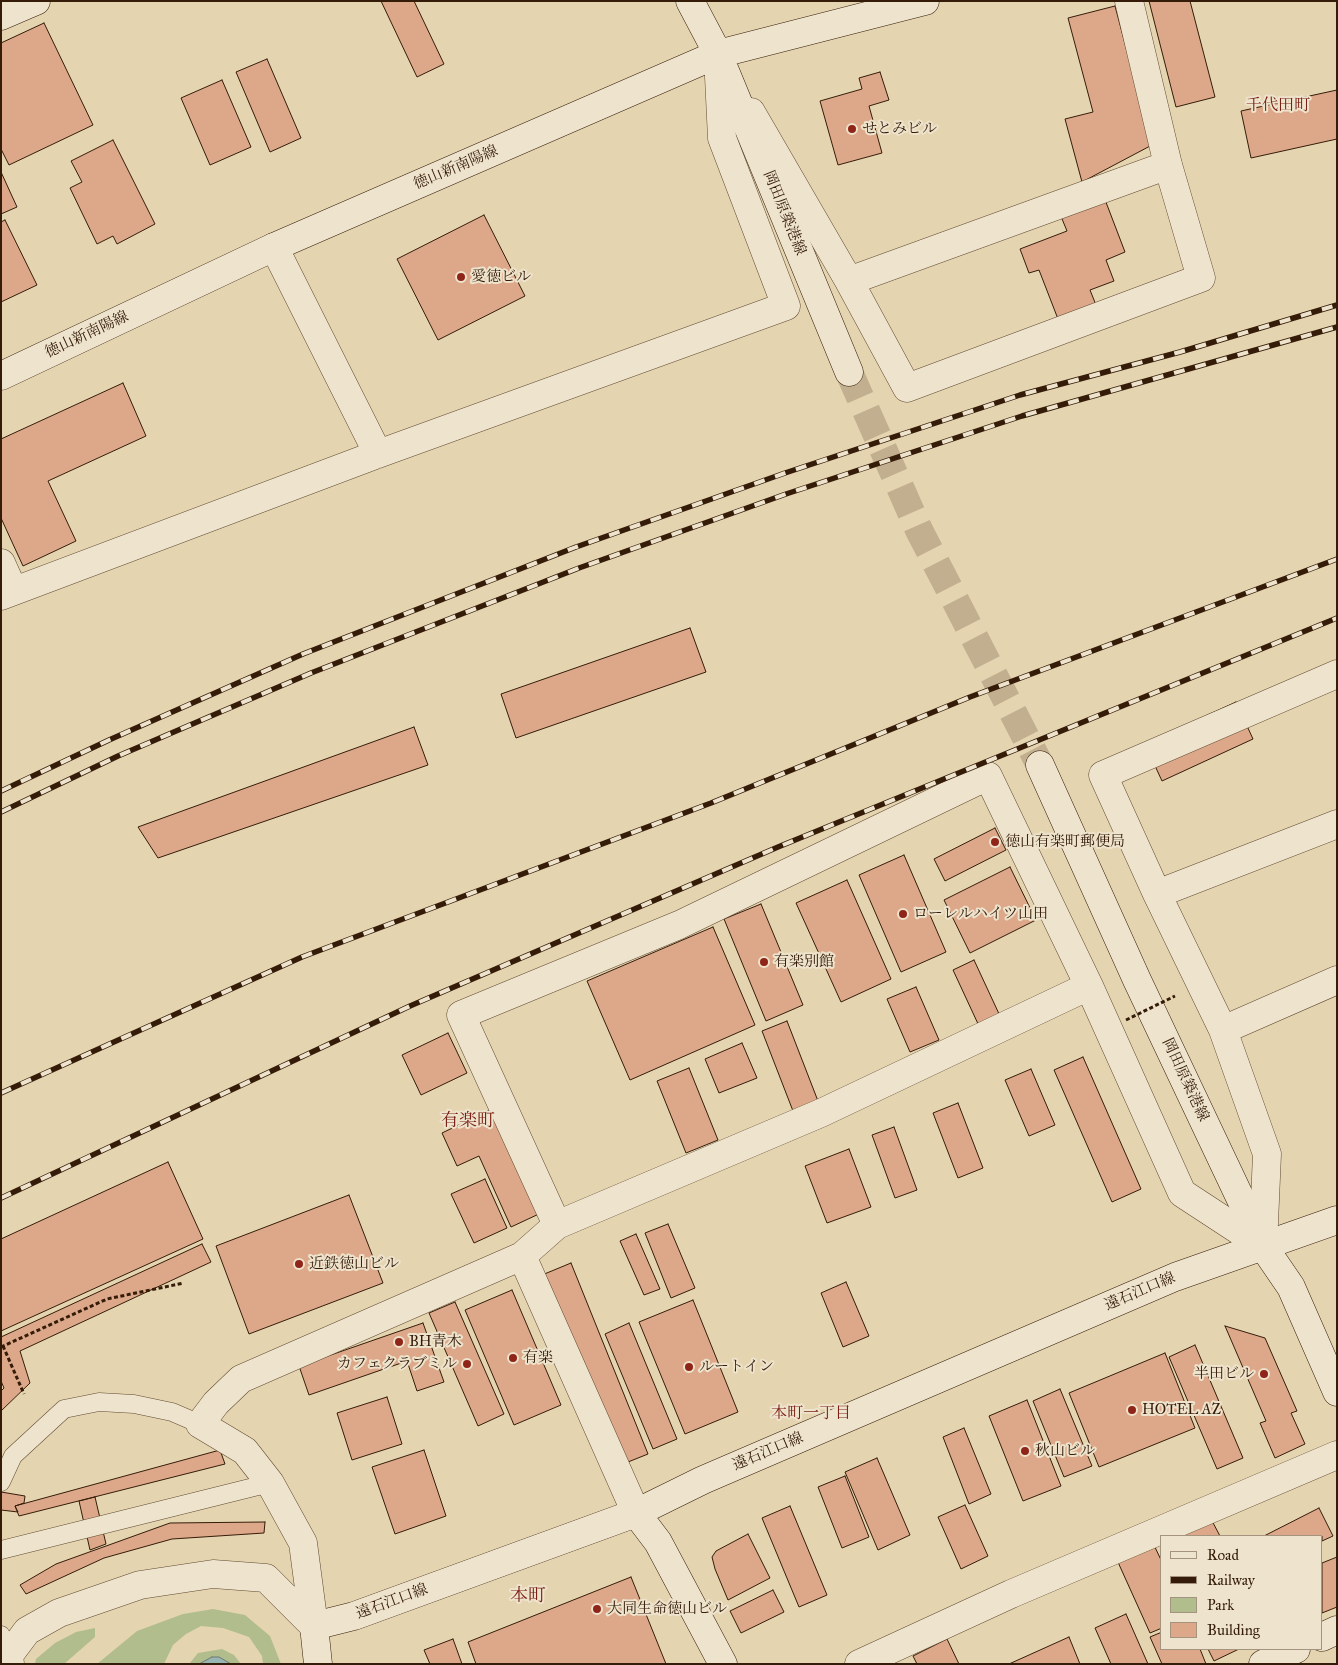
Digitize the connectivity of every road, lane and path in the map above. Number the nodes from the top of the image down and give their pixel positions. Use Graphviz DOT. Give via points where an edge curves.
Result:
graph roads {
  1 [pos="36,1"];
  2 [pos="690,1"];
  3 [pos="925,1"];
  4 [pos="1130,1"];
  5 [pos="1,16"];
  6 [pos="718,54"];
  7 [pos="1168,166"];
  8 [pos="274,247"];
  9 [pos="849,281"];
  10 [pos="849,372"];
  11 [pos="1,376"];
  12 [pos="378,454"];
  13 [pos="1,563"];
  14 [pos="7,593"];
  15 [pos="1337,674"];
  16 [pos="1040,764"];
  17 [pos="1337,824"];
  18 [pos="1157,894"];
  19 [pos="1337,980"];
  20 [pos="1089,986"];
  21 [pos="1175,996"];
  22 [pos="1126,1020"];
  23 [pos="1224,1030"];
  24 [pos="1337,1220"];
  25 [pos="556,1225"];
  26 [pos="1263,1246"];
  27 [pos="522,1256"];
  28 [pos="184,1283"];
  29 [pos="2,1347"];
  30 [pos="1337,1392"];
  31 [pos="24,1394"];
  32 [pos="200,1424"];
  33 [pos="1337,1455"];
  34 [pos="1,1482"];
  35 [pos="270,1483"];
  36 [pos="636,1513"];
  37 [pos="1,1550"];
  38 [pos="314,1626"];
  39 [pos="1337,1630"];
  40 [pos="1323,1637"];
  41 [pos="1294,1650"];
  42 [pos="7,1651"];
  43 [pos="318,1664"];
  44 [pos="723,1664"];
  45 [pos="858,1664"];
  46 [pos="1262,1664"];
  1 -- 5 [label="street"];
  2 -- 6 [label="street"];
  3 -- 6 [label="street, 徳山新南陽線"];
  4 -- 7 [label="street"];
  6 -- 8 [label="street, 徳山新南陽線"];
  6 -- 9 [label="street"];
  6 -- 10 [label="street, 岡田原築港線"];
  6 -- 12 [label="street" via="722,138 786,306"];
  7 -- 9 [label="street"];
  7 -- 9 [label="street" via="1201,278 907,388"];
  8 -- 11 [label="street, 徳山新南陽線"];
  8 -- 12 [label="street"];
  12 -- 14 [label="street"];
  13 -- 14 [label="street"];
  15 -- 18 [label="street" via="1103,775"];
  16 -- 26 [label="street, 岡田原築港線" via="1096,893"];
  17 -- 18 [label="street"];
  18 -- 23 [label="street"];
  19 -- 23 [label="street"];
  20 -- 25 [label="street" via="821,1113"];
  20 -- 25 [label="street" via="988,776 679,925 461,1015"];
  20 -- 26 [label="street" via="1182,1193"];
  21 -- 22 [label="path, bridge"];
  23 -- 26 [label="street" via="1266,1154"];
  24 -- 26 [label="street, 遠石江口線"];
  25 -- 27 [label="street"];
  26 -- 30 [label="street, 岡田原築港線" via="1291,1287"];
  26 -- 36 [label="street, 遠石江口線" via="1166,1281 712,1476"];
  27 -- 32 [label="street" via="241,1379"];
  27 -- 36 [label="street"];
  28 -- 29 [label="path" via="106,1299"];
  29 -- 31 [label="path"];
  32 -- 34 [label="lane" via="172,1412 134,1404 99,1402 64,1410 13,1456"];
  32 -- 35 [label="street" via="245,1451"];
  33 -- 45 [label="street" via="1011,1594"];
  35 -- 37 [label="lane"];
  35 -- 38 [label="street" via="303,1543"];
  36 -- 38 [label="street, 遠石江口線" via="354,1616"];
  36 -- 44 [label="street" via="658,1542"];
  38 -- 42 [label="street" via="266,1578 213,1574 140,1584 59,1613 28,1631"];
  38 -- 43 [label="street"];
  39 -- 40 [label="street"];
  41 -- 46 [label="street"];
}
